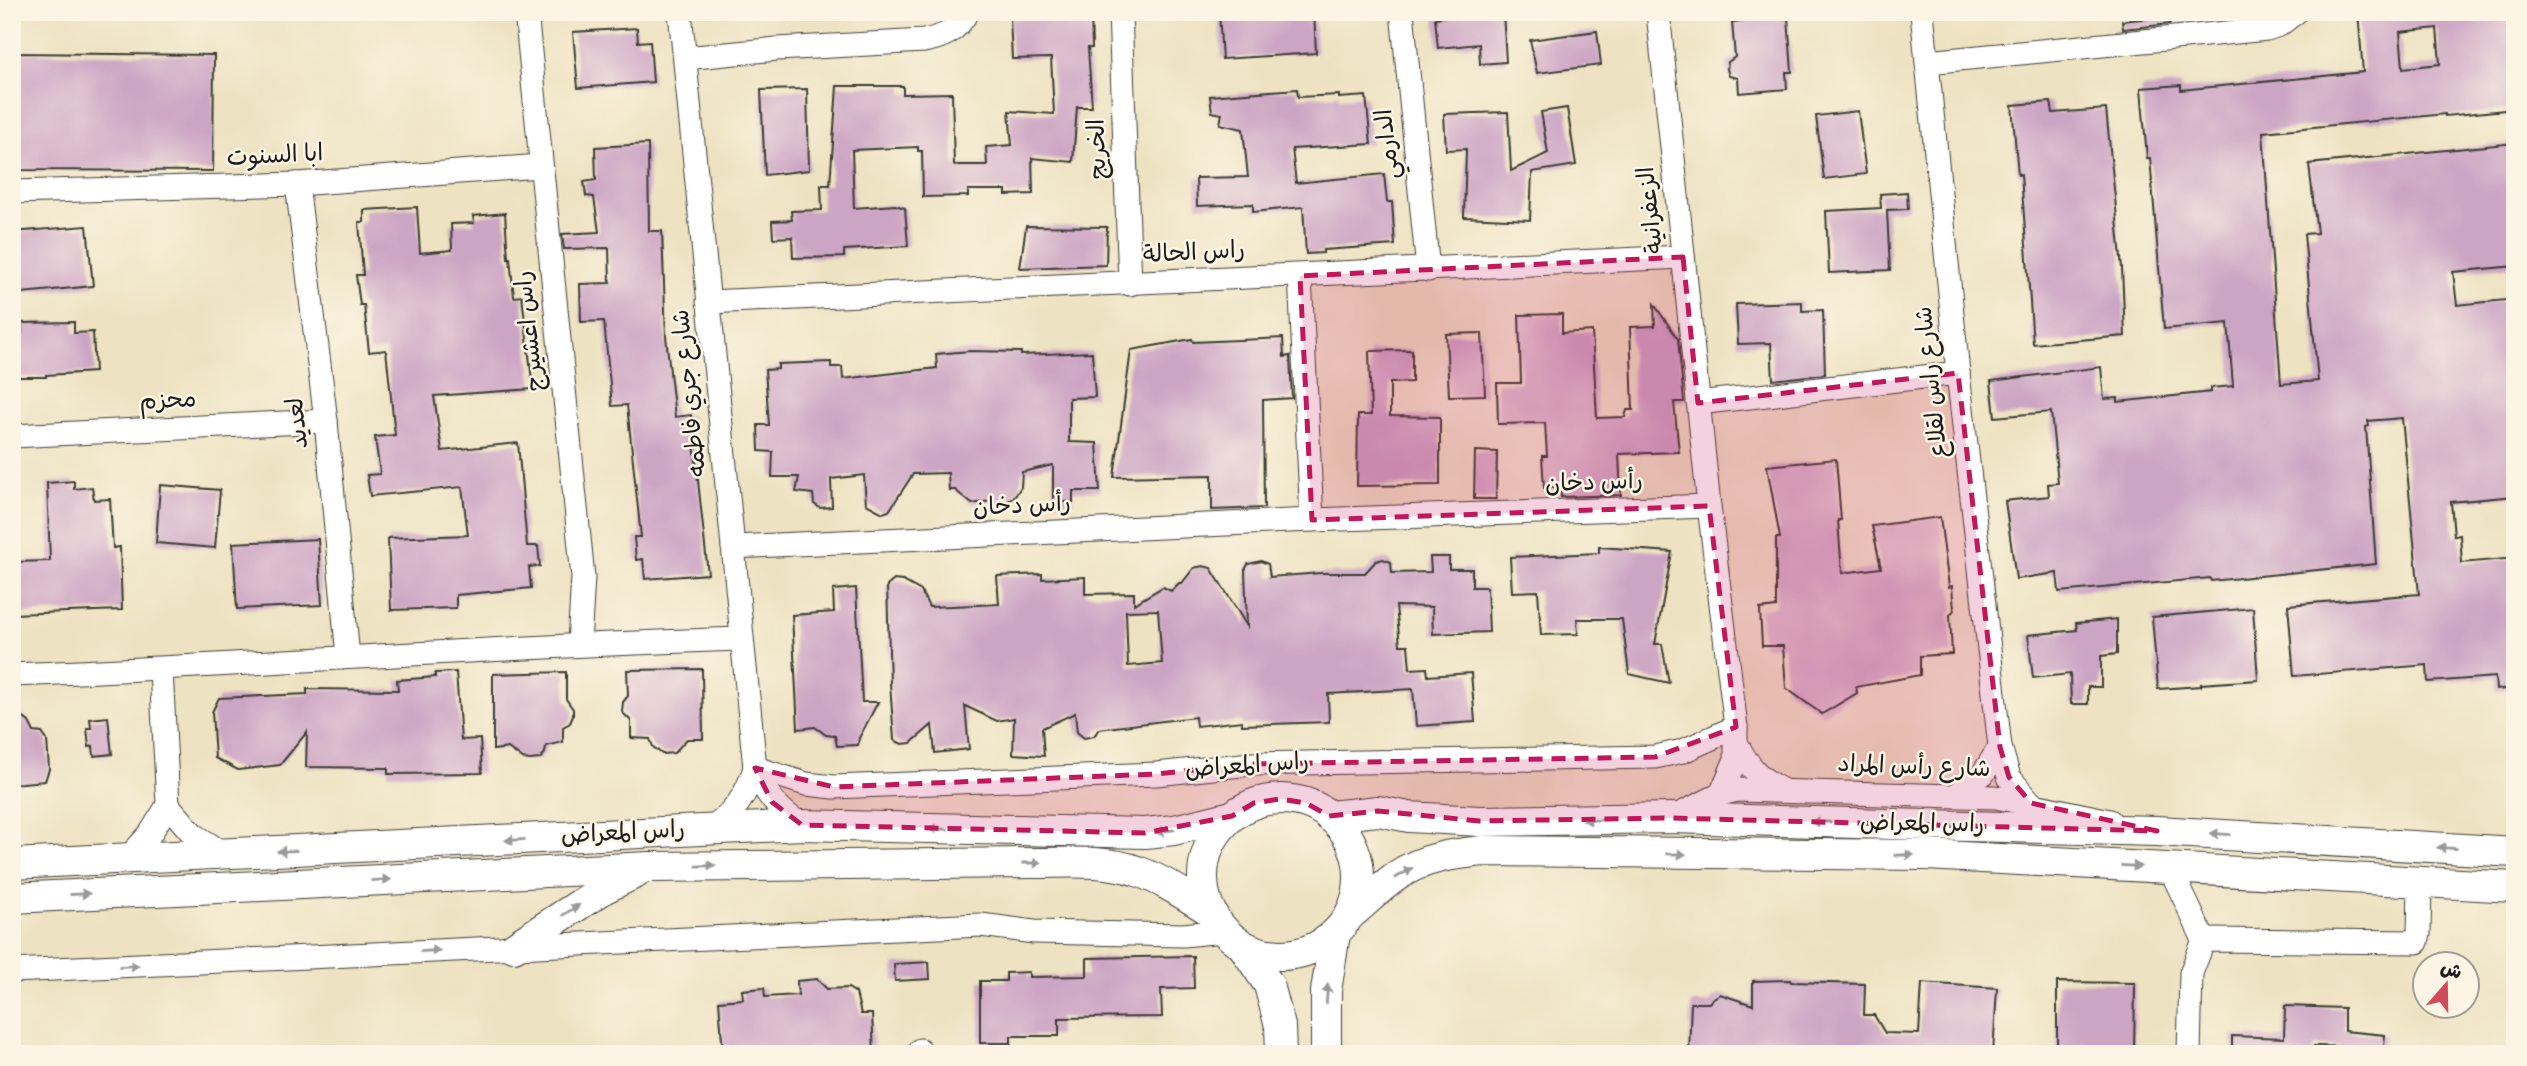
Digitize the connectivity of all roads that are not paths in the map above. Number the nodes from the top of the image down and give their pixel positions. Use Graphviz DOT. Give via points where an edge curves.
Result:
graph roads {
  1 [pos="526,12"];
  2 [pos="680,12"];
  3 [pos="967,12"];
  4 [pos="1120,12"];
  5 [pos="1402,12"];
  6 [pos="1658,12"];
  7 [pos="1922,12"];
  8 [pos="2295,12"];
  9 [pos="684,58"];
  10 [pos="1927,62"];
  11 [pos="540,166"];
  12 [pos="297,184"];
  13 [pos="12,192"];
  14 [pos="1683,257"];
  15 [pos="1428,270"];
  16 [pos="1300,276"];
  17 [pos="1130,284"];
  18 [pos="708,302"];
  19 [pos="1958,373"];
  20 [pos="1698,403"];
  21 [pos="326,421"];
  22 [pos="12,436"];
  23 [pos="1709,506"];
  24 [pos="1312,520"];
  25 [pos="733,547"];
  26 [pos="742,639"];
  27 [pos="579,644"];
  28 [pos="348,657"];
  29 [pos="161,669"];
  30 [pos="12,675"];
  31 [pos="1737,736"];
  32 [pos="2000,747"];
  33 [pos="755,768"];
  34 [pos="1785,791"];
  35 [pos="1721,794"];
  36 [pos="1957,794"];
  37 [pos="2031,803"];
  38 [pos="168,805"];
  39 [pos="1232,816"];
  40 [pos="1329,816"];
  41 [pos="1671,818"];
  42 [pos="802,825"];
  43 [pos="709,830"];
  44 [pos="2157,831"];
  45 [pos="2515,852"];
  46 [pos="224,854"];
  47 [pos="127,859"];
  48 [pos="12,864"];
  49 [pos="649,867"];
  50 [pos="2171,869"];
  51 [pos="2420,882"];
  52 [pos="2515,887"];
  53 [pos="12,898"];
  54 [pos="1343,925"];
  55 [pos="1225,929"];
  56 [pos="2204,940"];
  57 [pos="514,947"];
  58 [pos="12,971"];
  59 [pos="1281,1054"];
  60 [pos="1326,1054"];
  61 [pos="2189,1054"];
  1 -- 11 [label="street, راس اعشيرج"];
  2 -- 9 [label="street, شارع جري فاطمه"];
  3 -- 9 [label="street" via="943,37 924,41"];
  4 -- 17 [label="street, الخريج"];
  5 -- 15 [label="street, الدارمي"];
  6 -- 14 [label="street, الزعفرانية"];
  7 -- 10 [label="street, شارع راس لقلاع"];
  8 -- 10 [label="street" via="2267,29"];
  9 -- 18 [label="street, شارع جري فاطمه"];
  10 -- 19 [label="street, شارع راس لقلاع"];
  11 -- 12 [label="street, ابا السنوت"];
  11 -- 27 [label="street, راس اعشيرج" via="583,576"];
  12 -- 13 [label="street, ابا السنوت"];
  12 -- 21 [label="street, لعديد"];
  14 -- 15 [label="street, راس الحالة"];
  14 -- 20 [label="street, الزعفرانية"];
  15 -- 16 [label="street, راس الحالة"];
  16 -- 17 [label="street, راس الحالة"];
  16 -- 24 [label="street"];
  17 -- 18 [label="street, راس الحالة"];
  18 -- 25 [label="street, شارع جري فاطمه"];
  19 -- 20 [label="street"];
  19 -- 32 [label="street, شارع راس لقلاع"];
  20 -- 23 [label="street, الزعفرانية"];
  21 -- 22 [label="street, محزم"];
  21 -- 28 [label="street, لعديد"];
  23 -- 24 [label="street, رأس دخان"];
  23 -- 31 [label="street, الزعفرانية"];
  24 -- 25 [label="street, رأس دخان"];
  25 -- 26 [label="street, شارع جري فاطمه"];
  26 -- 27 [label="street"];
  26 -- 33 [label="street, شارع جري فاطمه"];
  27 -- 28 [label="street"];
  28 -- 29 [label="street"];
  29 -- 30 [label="street"];
  29 -- 38 [label="street"];
  31 -- 33 [label="street, راس المعراض" via="1655,757 1251,764 1156,774 834,787 806,784"];
  31 -- 34 [label="street, الزعفرانية" via="1745,761 1756,774"];
  31 -- 35 [label="street, الزعفرانية" via="1732,771"];
  32 -- 36 [label="street" via="1983,774"];
  32 -- 37 [label="street, شارع راس لقلاع" via="2009,777"];
  33 -- 42 [label="street, شارع جري فاطمه" via="772,802"];
  33 -- 43 [label="street, شارع جري فاطمه" via="739,804"];
  34 -- 35 [label="street, شارع رأس المراد"];
  34 -- 36 [label="street, شارع رأس المراد"];
  35 -- 41 [label="street, شارع رأس المراد"];
  36 -- 37 [label="street, شارع رأس المراد"];
  37 -- 44 [label="street, شارع رأس المراد"];
  38 -- 46 [label="street" via="193,834"];
  38 -- 47 [label="street"];
  39 -- 40 [label="street" via="1254,803 1280,799 1306,803"];
  39 -- 42 [label="street, راس المعراض, one-way" via="1145,833"];
  39 -- 55 [label="street" via="1214,835 1204,859 1202,886"];
  41 -- 40 [label="street, راس المعراض, one-way" via="1479,821 1378,811"];
  40 -- 54 [label="street" via="1345,831 1360,872 1358,894"];
  44 -- 41 [label="street, راس المعراض, one-way"];
  42 -- 43 [label="street, راس المعراض"];
  43 -- 46 [label="street, راس المعراض, one-way"];
  45 -- 44 [label="street, راس المعراض, one-way"];
  46 -- 47 [label="street, راس المعراض"];
  47 -- 48 [label="street, راس المعراض"];
  53 -- 49 [label="street, راس المعراض, one-way"];
  49 -- 55 [label="street, راس المعراض, one-way" via="1094,864 1134,870 1169,885"];
  57 -- 49 [label="street, one-way" via="605,888"];
  50 -- 51 [label="street, راس المعراض"];
  54 -- 50 [label="street, راس المعراض, one-way" via="1398,875 1450,854 1483,851 1926,855"];
  50 -- 56 [label="street"];
  51 -- 52 [label="street, راس المعراض"];
  51 -- 56 [label="street" via="2417,942"];
  54 -- 55 [label="street" via="1315,948 1291,955 1266,955"];
  60 -- 54 [label="street, one-way" via="1326,991"];
  55 -- 57 [label="street" via="1183,935 1047,933 981,925"];
  55 -- 59 [label="street" via="1269,985"];
  56 -- 61 [label="street" via="2191,973"];
  58 -- 57 [label="street, one-way"];
}
